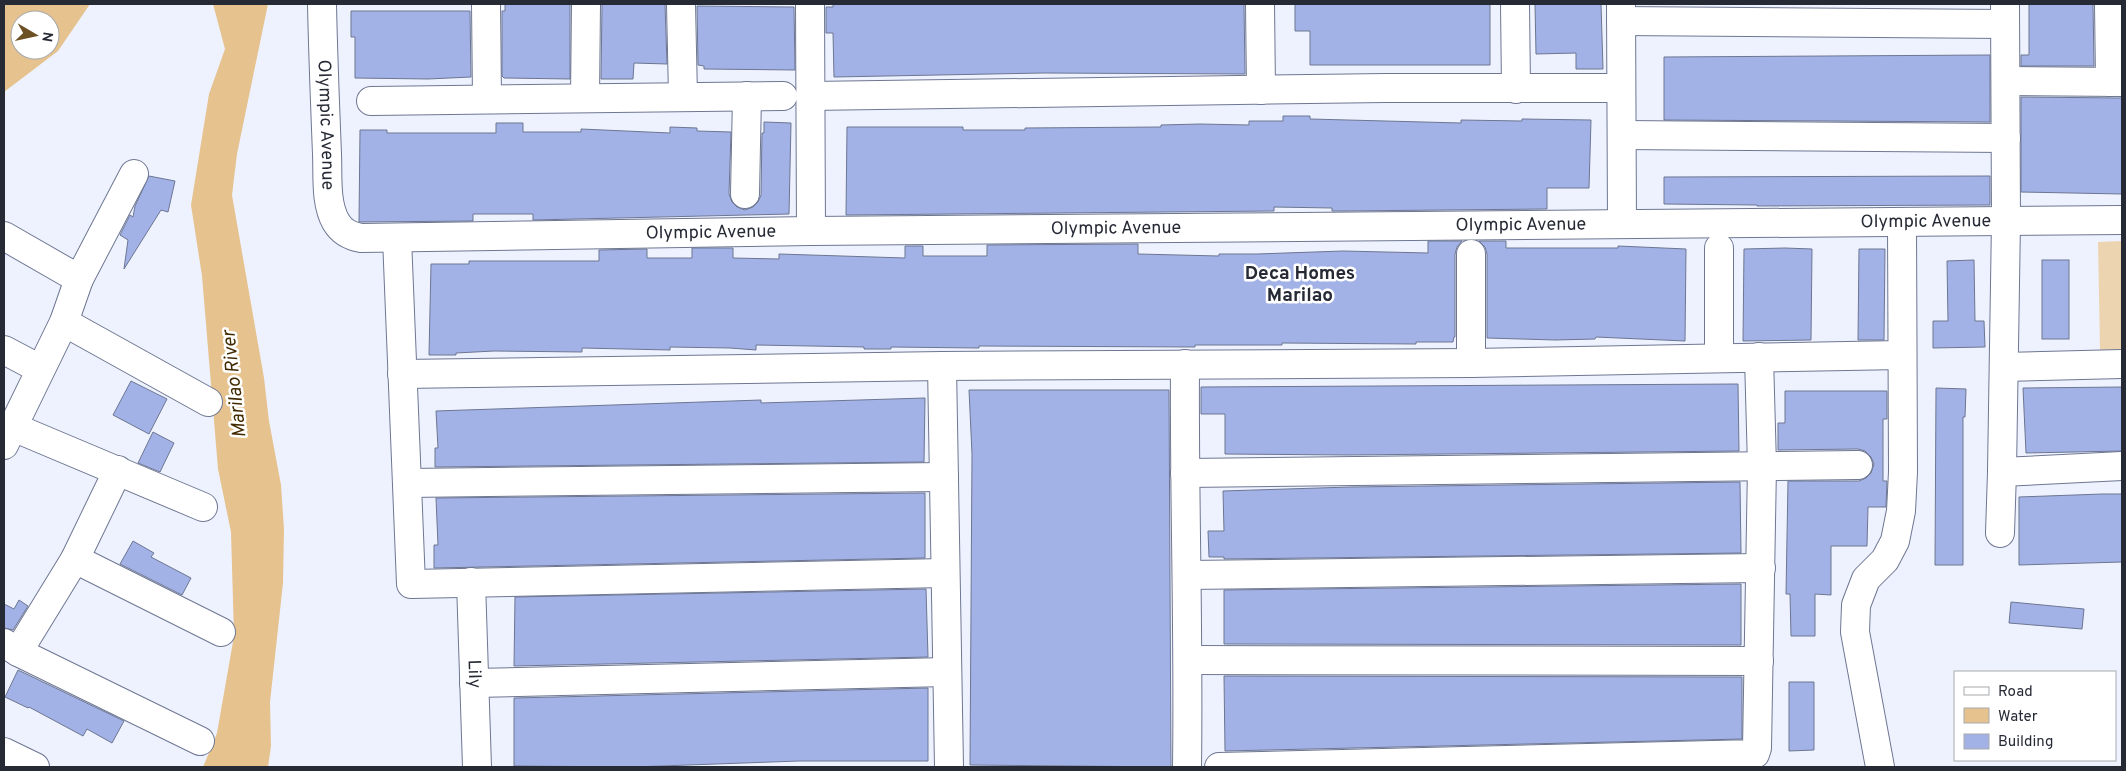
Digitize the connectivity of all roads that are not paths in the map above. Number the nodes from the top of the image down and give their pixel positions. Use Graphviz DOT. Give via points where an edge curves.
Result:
graph roads {
  1 [pos="322,4"];
  2 [pos="486,4"];
  3 [pos="586,4"];
  4 [pos="681,4"];
  5 [pos="810,4"];
  6 [pos="1260,4"];
  7 [pos="1515,4"];
  8 [pos="2109,4"];
  9 [pos="1621,13"];
  10 [pos="2005,14"];
  11 [pos="2006,81"];
  12 [pos="2116,82"];
  13 [pos="1622,88"];
  14 [pos="1516,89"];
  15 [pos="1260,90"];
  16 [pos="746,96"];
  17 [pos="783,96"];
  18 [pos="810,96"];
  19 [pos="683,97"];
  20 [pos="585,98"];
  21 [pos="487,99"];
  22 [pos="370,101"];
  23 [pos="1622,135"];
  24 [pos="2006,138"];
  25 [pos="134,174"];
  26 [pos="745,194"];
  27 [pos="2122,220"];
  28 [pos="2006,221"];
  29 [pos="1902,222"];
  30 [pos="1622,224"];
  31 [pos="811,231"];
  32 [pos="4,236"];
  33 [pos="397,238"];
  34 [pos="1719,248"];
  35 [pos="1471,254"];
  36 [pos="79,279"];
  37 [pos="64,322"];
  38 [pos="4,350"];
  39 [pos="1902,355"];
  40 [pos="1759,357"];
  41 [pos="1719,358"];
  42 [pos="1471,363"];
  43 [pos="1186,364"];
  44 [pos="2122,364"];
  45 [pos="942,366"];
  46 [pos="2004,366"];
  47 [pos="40,369"];
  48 [pos="402,374"];
  49 [pos="208,402"];
  50 [pos="8,436"];
  51 [pos="1858,465"];
  52 [pos="1762,466"];
  53 [pos="2122,466"];
  54 [pos="118,470"];
  55 [pos="2002,472"];
  56 [pos="1184,473"];
  57 [pos="944,477"];
  58 [pos="407,483"];
  59 [pos="203,507"];
  60 [pos="2000,533"];
  61 [pos="75,559"];
  62 [pos="1761,568"];
  63 [pos="945,573"];
  64 [pos="1187,575"];
  65 [pos="471,582"];
  66 [pos="221,632"];
  67 [pos="11,648"];
  68 [pos="1189,660"];
  69 [pos="1759,661"];
  70 [pos="947,672"];
  71 [pos="474,683"];
  72 [pos="200,741"];
  73 [pos="4,752"];
  74 [pos="34,767"];
  75 [pos="477,767"];
  76 [pos="949,767"];
  77 [pos="1187,767"];
  78 [pos="1220,767"];
  79 [pos="1880,767"];
  1 -- 33 [label="street, Olympic Avenue" via="332,211 342,231 350,236"];
  2 -- 21 [label="street"];
  3 -- 20 [label="street"];
  4 -- 19 [label="street"];
  5 -- 18 [label="street"];
  6 -- 15 [label="street"];
  7 -- 14 [label="street"];
  8 -- 12 [label="street"];
  9 -- 10 [label="street"];
  9 -- 13 [label="street"];
  10 -- 11 [label="street"];
  11 -- 12 [label="street"];
  11 -- 24 [label="street"];
  13 -- 14 [label="street"];
  13 -- 23 [label="street"];
  14 -- 15 [label="street"];
  15 -- 18 [label="street"];
  16 -- 17 [label="street"];
  16 -- 19 [label="street"];
  16 -- 26 [label="street"];
  18 -- 31 [label="street"];
  19 -- 20 [label="street"];
  20 -- 21 [label="street"];
  21 -- 22 [label="street"];
  23 -- 24 [label="street"];
  23 -- 30 [label="street"];
  24 -- 28 [label="street"];
  25 -- 36 [label="street"];
  27 -- 28 [label="street, Olympic Avenue"];
  28 -- 29 [label="street, Olympic Avenue"];
  28 -- 46 [label="street"];
  29 -- 30 [label="street, Olympic Avenue"];
  29 -- 39 [label="street"];
  30 -- 31 [label="street, Olympic Avenue"];
  31 -- 33 [label="street, Olympic Avenue"];
  32 -- 36 [label="street"];
  33 -- 48 [label="street"];
  34 -- 41 [label="street"];
  35 -- 42 [label="street"];
  36 -- 37 [label="street"];
  37 -- 47 [label="street"];
  37 -- 49 [label="street"];
  38 -- 47 [label="street"];
  39 -- 40 [label="street"];
  39 -- 79 [label="street" via="1901,511 1895,540 1885,560 1866,579 1856,605 1855,632"];
  40 -- 41 [label="street"];
  40 -- 52 [label="street"];
  41 -- 42 [label="street"];
  42 -- 43 [label="street"];
  43 -- 45 [label="street"];
  43 -- 56 [label="street"];
  44 -- 46 [label="street"];
  45 -- 48 [label="street"];
  45 -- 57 [label="street"];
  46 -- 55 [label="street"];
  47 -- 50 [label="street"];
  48 -- 58 [label="street"];
  50 -- 54 [label="street"];
  51 -- 52 [label="street"];
  52 -- 56 [label="street"];
  52 -- 62 [label="street"];
  53 -- 55 [label="street"];
  54 -- 59 [label="street"];
  54 -- 61 [label="street"];
  55 -- 60 [label="street"];
  56 -- 64 [label="street"];
  57 -- 58 [label="street"];
  57 -- 63 [label="street"];
  58 -- 65 [label="street" via="411,584"];
  61 -- 66 [label="street"];
  61 -- 67 [label="street"];
  62 -- 64 [label="street"];
  62 -- 69 [label="street"];
  63 -- 65 [label="street"];
  63 -- 70 [label="street"];
  64 -- 68 [label="street"];
  65 -- 71 [label="street, Lily"];
  67 -- 72 [label="street"];
  68 -- 69 [label="street"];
  68 -- 77 [label="street"];
  69 -- 78 [label="street" via="1757,748 1752,755"];
  70 -- 71 [label="street"];
  70 -- 76 [label="street"];
  71 -- 75 [label="street, Lily"];
  73 -- 74 [label="street"];
}
